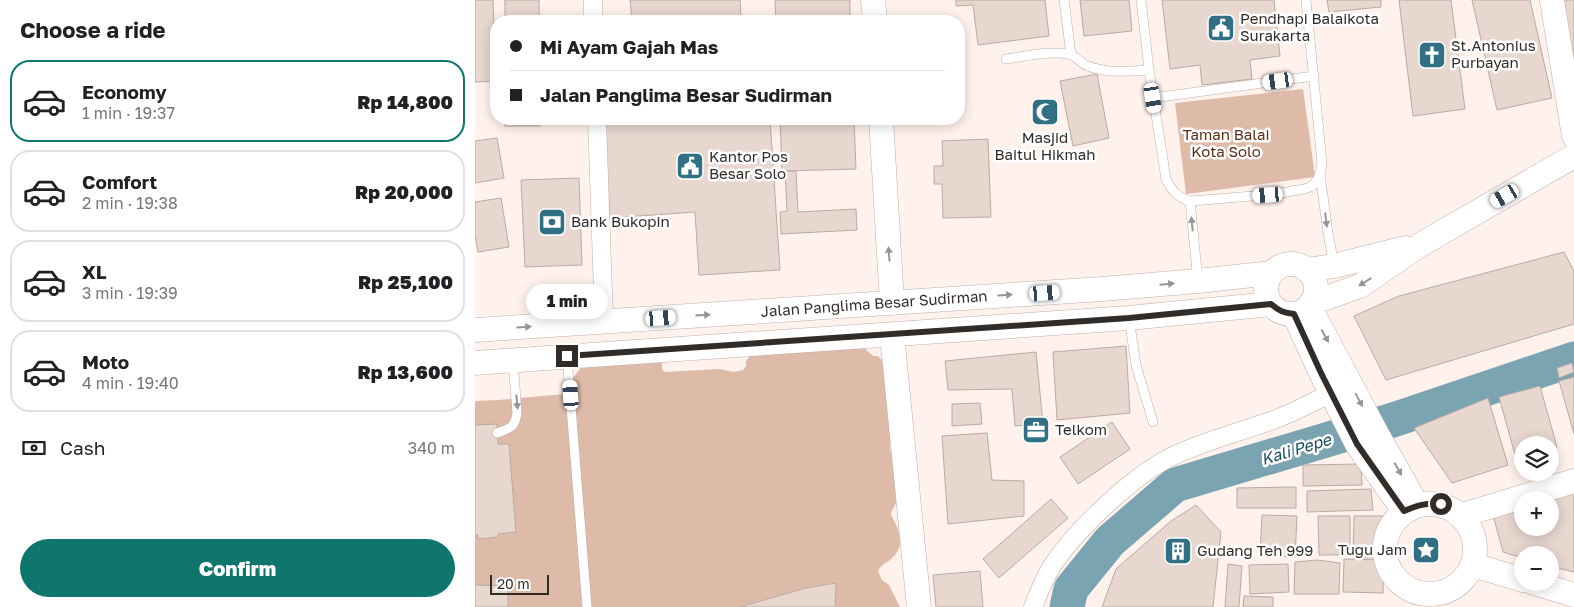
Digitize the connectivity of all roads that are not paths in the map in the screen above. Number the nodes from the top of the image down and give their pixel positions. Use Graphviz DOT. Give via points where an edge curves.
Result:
graph roads {
  1 [pos="593,0"];
  2 [pos="873,0"];
  3 [pos="1064,0"];
  4 [pos="1141,0"];
  5 [pos="1306,0"];
  6 [pos="1551,0"];
  7 [pos="593,15"];
  8 [pos="874,15"];
  9 [pos="1071,54"];
  10 [pos="1006,59"];
  11 [pos="1149,70"];
  12 [pos="1314,76"];
  13 [pos="1153,98"];
  14 [pos="597,125"];
  15 [pos="881,125"];
  16 [pos="1574,136"];
  17 [pos="1574,156"];
  18 [pos="1320,174"];
  19 [pos="1190,201"];
  20 [pos="1420,245"];
  21 [pos="1334,266"];
  22 [pos="1307,270"];
  23 [pos="1272,273"];
  24 [pos="1198,281"];
  25 [pos="892,303"];
  26 [pos="1271,304"];
  27 [pos="1305,307"];
  28 [pos="1129,318"];
  29 [pos="603,322"];
  30 [pos="475,330"];
  31 [pos="893,335"];
  32 [pos="567,356"];
  33 [pos="513,361"];
  34 [pos="475,364"];
  35 [pos="1321,398"];
  36 [pos="1153,422"];
  37 [pos="497,433"];
  38 [pos="1574,480"];
  39 [pos="1410,508"];
  40 [pos="1463,515"];
  41 [pos="1473,565"];
  42 [pos="1514,577"];
  43 [pos="1559,590"];
  44 [pos="1574,595"];
  45 [pos="1410,599"];
  46 [pos="587,607"];
  47 [pos="919,607"];
  48 [pos="1033,607"];
  1 -- 7 [label="street"];
  2 -- 8 [label="main road"];
  3 -- 9 [label="lane"];
  4 -- 11 [label="lane"];
  5 -- 12 [label="lane"];
  6 -- 16 [label="main road"];
  9 -- 10 [label="lane" via="1051,53"];
  9 -- 11 [label="lane" via="1083,64 1100,70"];
  11 -- 13 [label="lane"];
  12 -- 13 [label="lane"];
  12 -- 18 [label="lane" via="1322,163"];
  13 -- 19 [label="lane" via="1166,179 1172,191"];
  14 -- 29 [label="street"];
  25 -- 15 [label="main road, one-way"];
  17 -- 20 [label="main road"];
  18 -- 19 [label="lane" via="1312,186 1302,189"];
  18 -- 21 [label="lane, one-way"];
  24 -- 19 [label="lane, one-way"];
  20 -- 21 [label="main road"];
  20 -- 27 [label="main road, one-way" via="1360,286"];
  21 -- 22 [label="main road"];
  22 -- 23 [label="main road" via="1285,264"];
  22 -- 27 [label="main road" via="1315,284 1315,292"];
  23 -- 24 [label="main road, Jalan Panglima Besar Sudirman"];
  23 -- 26 [label="main road" via="1266,288"];
  25 -- 24 [label="main road, Jalan Panglima Besar Sudirman, one-way"];
  29 -- 25 [label="main road, Jalan Panglima Besar Sudirman, one-way"];
  26 -- 27 [label="main road" via="1286,313"];
  26 -- 28 [label="main road, Jalan Panglima Besar Sudirman"];
  27 -- 39 [label="main road" via="1331,370 1367,439"];
  28 -- 31 [label="main road, Jalan Panglima Besar Sudirman"];
  28 -- 36 [label="lane" via="1136,365"];
  30 -- 29 [label="main road, Jalan Panglima Besar Sudirman, one-way"];
  31 -- 32 [label="main road, Jalan Panglima Besar Sudirman"];
  31 -- 47 [label="main road"];
  32 -- 33 [label="main road, Jalan Panglima Besar Sudirman"];
  32 -- 46 [label="lane"];
  33 -- 34 [label="main road, Jalan Panglima Besar Sudirman"];
  33 -- 37 [label="lane, one-way" via="516,422"];
  35 -- 48 [label="street" via="1281,417 1169,458 1145,473 1104,508 1065,548 1053,564"];
  38 -- 40 [label="main road"];
  39 -- 40 [label="main road" via="1429,503 1441,504"];
  39 -- 45 [label="main road" via="1394,520 1384,545 1391,572"];
  40 -- 41 [label="main road" via="1474,539"];
  41 -- 42 [label="main road"];
  41 -- 45 [label="main road" via="1454,588"];
  43 -- 44 [label="main road"];
}
